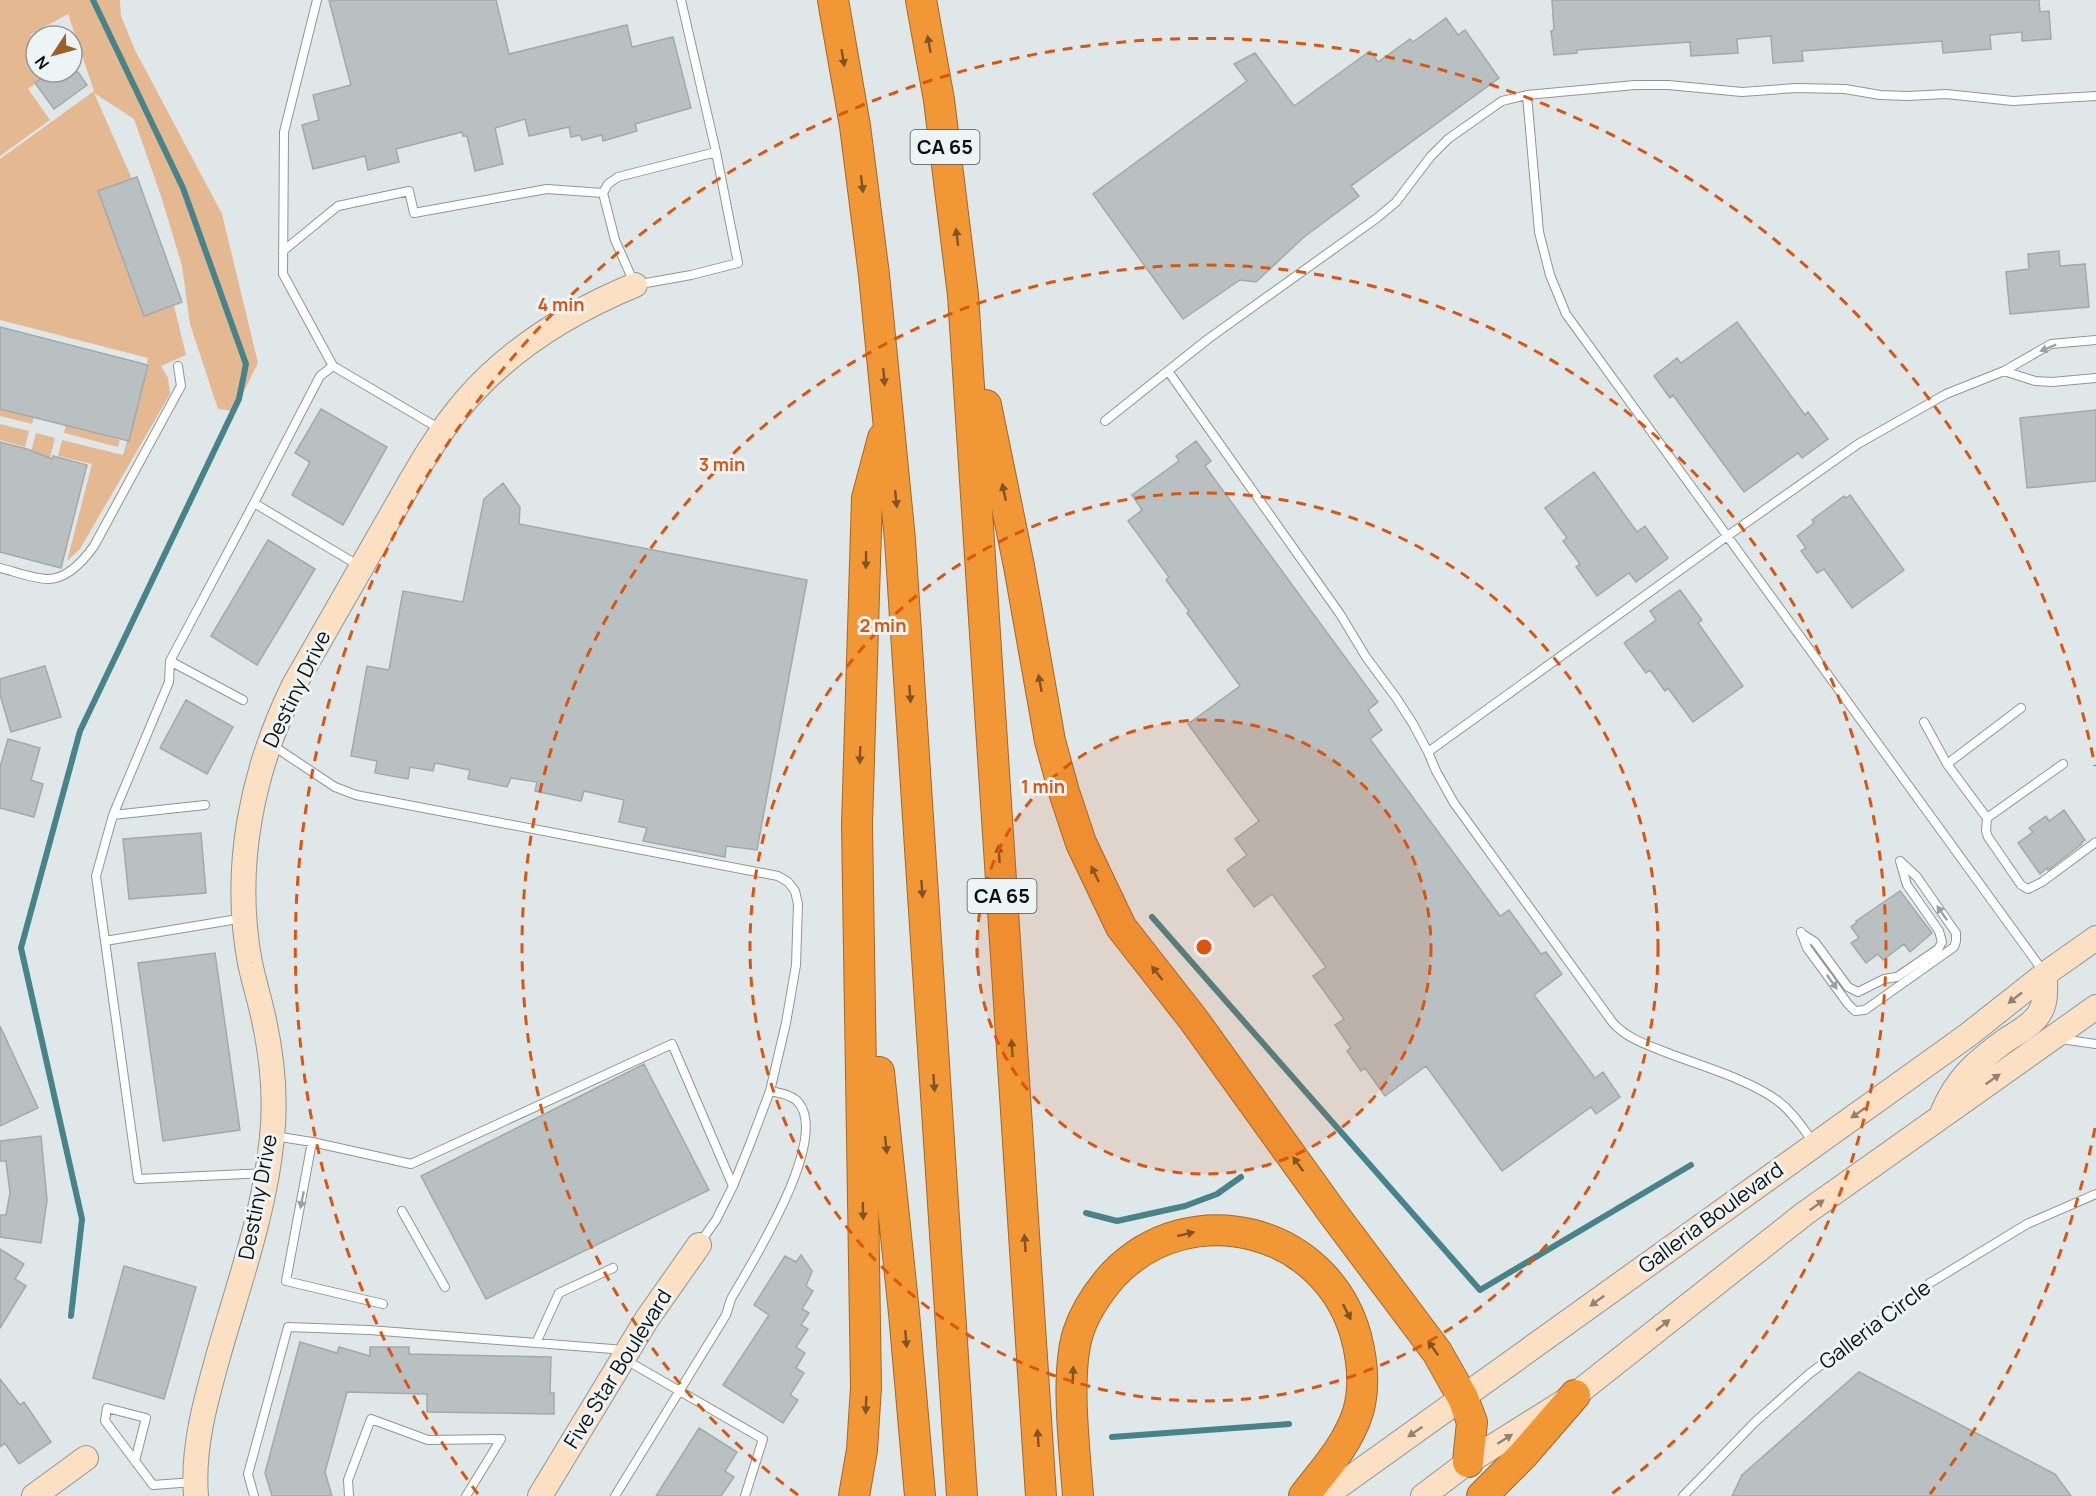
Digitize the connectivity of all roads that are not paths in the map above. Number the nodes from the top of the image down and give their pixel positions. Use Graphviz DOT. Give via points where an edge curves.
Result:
graph roads {
  1 [pos="317,0"];
  2 [pos="681,0"];
  3 [pos="833,0"];
  4 [pos="921,0"];
  5 [pos="1527,95"];
  6 [pos="2096,96"];
  7 [pos="717,152"];
  8 [pos="603,193"];
  9 [pos="283,251"];
  10 [pos="634,285"];
  11 [pos="963,295"];
  12 [pos="2096,340"];
  13 [pos="178,366"];
  14 [pos="333,366"];
  15 [pos="2004,371"];
  16 [pos="1168,372"];
  17 [pos="2096,378"];
  18 [pos="888,420"];
  19 [pos="1105,421"];
  20 [pos="442,431"];
  21 [pos="254,503"];
  22 [pos="1726,537"];
  23 [pos="362,567"];
  24 [pos="0,568"];
  25 [pos="170,661"];
  26 [pos="243,700"];
  27 [pos="2021,708"];
  28 [pos="1924,722"];
  29 [pos="269,743"];
  30 [pos="1428,752"];
  31 [pos="1947,764"];
  32 [pos="2063,764"];
  33 [pos="205,805"];
  34 [pos="113,815"];
  35 [pos="1987,818"];
  36 [pos="2096,842"];
  37 [pos="1900,861"];
  38 [pos="245,918"];
  39 [pos="2096,938"];
  40 [pos="105,941"];
  41 [pos="859,963"];
  42 [pos="2045,974"];
  43 [pos="2096,1007"];
  44 [pos="2051,1038"];
  45 [pos="2096,1044"];
  46 [pos="770,1091"];
  47 [pos="1941,1116"];
  48 [pos="272,1136"];
  49 [pos="312,1142"];
  50 [pos="1814,1144"];
  51 [pos="267,1173"];
  52 [pos="733,1186"];
  53 [pos="2096,1194"];
  54 [pos="402,1211"];
  55 [pos="699,1245"];
  56 [pos="613,1268"];
  57 [pos="445,1287"];
  58 [pos="383,1304"];
  59 [pos="536,1343"];
  60 [pos="626,1354"];
  61 [pos="680,1391"];
  62 [pos="1575,1395"];
  63 [pos="1463,1398"];
  64 [pos="86,1458"];
  65 [pos="135,1461"];
  66 [pos="1468,1462"];
  67 [pos="195,1489"];
  68 [pos="34,1496"];
  69 [pos="254,1496"];
  70 [pos="349,1496"];
  71 [pos="466,1496"];
  72 [pos="540,1496"];
  73 [pos="615,1496"];
  74 [pos="745,1496"];
  75 [pos="854,1496"];
  76 [pos="920,1496"];
  77 [pos="962,1496"];
  78 [pos="1041,1496"];
  79 [pos="1078,1496"];
  80 [pos="1304,1496"];
  81 [pos="1325,1496"];
  82 [pos="1423,1496"];
  83 [pos="1482,1496"];
  84 [pos="1683,1496"];
  1 -- 9 [label="lane" via="284,132"];
  2 -- 7 [label="lane"];
  3 -- 18 [label="highway, one-way" via="856,137"];
  11 -- 4 [label="highway, CA 65, one-way" via="939,100"];
  5 -- 6 [label="lane" via="1668,85 1742,92 1806,88 1880,95 1953,94 2013,101"];
  5 -- 16 [label="lane" via="1502,101 1448,139 1396,202 1377,218"];
  5 -- 22 [label="lane" via="1539,232 1560,300 1575,327"];
  7 -- 8 [label="lane" via="618,177"];
  7 -- 10 [label="lane" via="738,263"];
  8 -- 9 [label="lane" via="547,189 414,213 409,191 338,206"];
  8 -- 10 [label="lane" via="615,240"];
  9 -- 14 [label="lane" via="283,274"];
  10 -- 20 [label="main road, Destiny Drive" via="572,314 535,339 467,399"];
  63 -- 11 [label="highway, one-way" via="1437,1352 1121,927 1081,843 1050,741 1019,566"];
  78 -- 11 [label="highway, CA 65, one-way"];
  12 -- 15 [label="lane, one-way" via="2051,344"];
  13 -- 24 [label="lane" via="181,386 84,559 48,579"];
  14 -- 20 [label="lane"];
  14 -- 21 [label="lane" via="320,375"];
  15 -- 17 [label="lane" via="2035,381"];
  15 -- 22 [label="lane" via="1946,394 1858,444"];
  16 -- 19 [label="lane"];
  16 -- 30 [label="lane" via="1340,614"];
  18 -- 41 [label="highway, one-way" via="867,498 857,824"];
  18 -- 77 [label="highway, one-way" via="900,540"];
  20 -- 23 [label="main road, Destiny Drive"];
  21 -- 23 [label="lane"];
  21 -- 25 [label="lane"];
  22 -- 30 [label="lane"];
  22 -- 42 [label="lane"];
  23 -- 29 [label="main road, Destiny Drive" via="294,685"];
  25 -- 26 [label="lane"];
  25 -- 34 [label="lane" via="169,682"];
  27 -- 31 [label="lane"];
  28 -- 31 [label="lane"];
  29 -- 38 [label="main road, Destiny Drive" via="250,807 245,851"];
  29 -- 46 [label="lane" via="334,787 350,793 778,876 788,882 798,904 796,965"];
  30 -- 50 [label="lane" via="1454,803 1620,1031 1767,1094 1780,1102"];
  31 -- 35 [label="lane"];
  32 -- 35 [label="lane"];
  33 -- 34 [label="lane"];
  34 -- 40 [label="lane" via="96,876"];
  35 -- 36 [label="lane" via="1989,837 2028,890"];
  37 -- 37 [label="lane, one-way" via="1907,885 1939,931 1942,942 1938,949 1897,977 1858,992 1848,987 1815,942 1801,933 1807,948 1855,1011 1865,1010 1954,947 1956,941 1956,933 1917,877"];
  38 -- 40 [label="lane"];
  38 -- 48 [label="main road, Destiny Drive" via="270,1059"];
  39 -- 42 [label="main road, Galleria Boulevard"];
  40 -- 51 [label="lane" via="138,1179"];
  41 -- 75 [label="highway, one-way" via="866,1387"];
  41 -- 76 [label="highway, one-way" via="877,1058"];
  42 -- 47 [label="main road" via="2045,1000 2039,1014 1982,1057 1953,1089"];
  42 -- 50 [label="main road, Galleria Boulevard, one-way" via="1968,1035"];
  43 -- 44 [label="main road"];
  44 -- 45 [label="lane"];
  47 -- 44 [label="main road, one-way"];
  46 -- 52 [label="lane"];
  46 -- 61 [label="lane" via="786,1094 801,1107 807,1127 805,1146 773,1226"];
  62 -- 47 [label="main road, one-way" via="1804,1214"];
  48 -- 49 [label="lane"];
  48 -- 51 [label="main road, Destiny Drive"];
  49 -- 52 [label="lane" via="411,1164 672,1044"];
  49 -- 58 [label="lane, one-way" via="286,1281"];
  50 -- 63 [label="main road, Galleria Boulevard, one-way"];
  51 -- 67 [label="main road, Destiny Drive" via="208,1392"];
  52 -- 55 [label="lane"];
  53 -- 84 [label="lane, Galleria Circle" via="2027,1224 1930,1283 1809,1374 1755,1422"];
  54 -- 57 [label="lane"];
  55 -- 60 [label="main road, Five Star Boulevard"];
  56 -- 59 [label="lane" via="560,1293"];
  59 -- 60 [label="lane"];
  59 -- 69 [label="lane" via="288,1327 248,1474"];
  60 -- 61 [label="lane"];
  60 -- 72 [label="main road, Five Star Boulevard"];
  61 -- 73 [label="lane"];
  61 -- 74 [label="lane" via="763,1439"];
  66 -- 62 [label="main road, one-way"];
  62 -- 83 [label="highway"];
  63 -- 66 [label="highway" via="1472,1422"];
  63 -- 81 [label="main road, Galleria Boulevard, one-way"];
  64 -- 68 [label="main road"];
  65 -- 65 [label="lane" via="105,1421 107,1408 146,1418"];
  65 -- 67 [label="lane" via="153,1485"];
  66 -- 82 [label="main road"];
  70 -- 71 [label="lane" via="348,1480 371,1419 428,1440 501,1438"];
  79 -- 80 [label="highway, one-way" via="1073,1373 1084,1316 1103,1286 1137,1254 1170,1238 1217,1230 1258,1235 1303,1257 1339,1296 1352,1321 1360,1352 1362,1384 1358,1411 1346,1440"];
}
